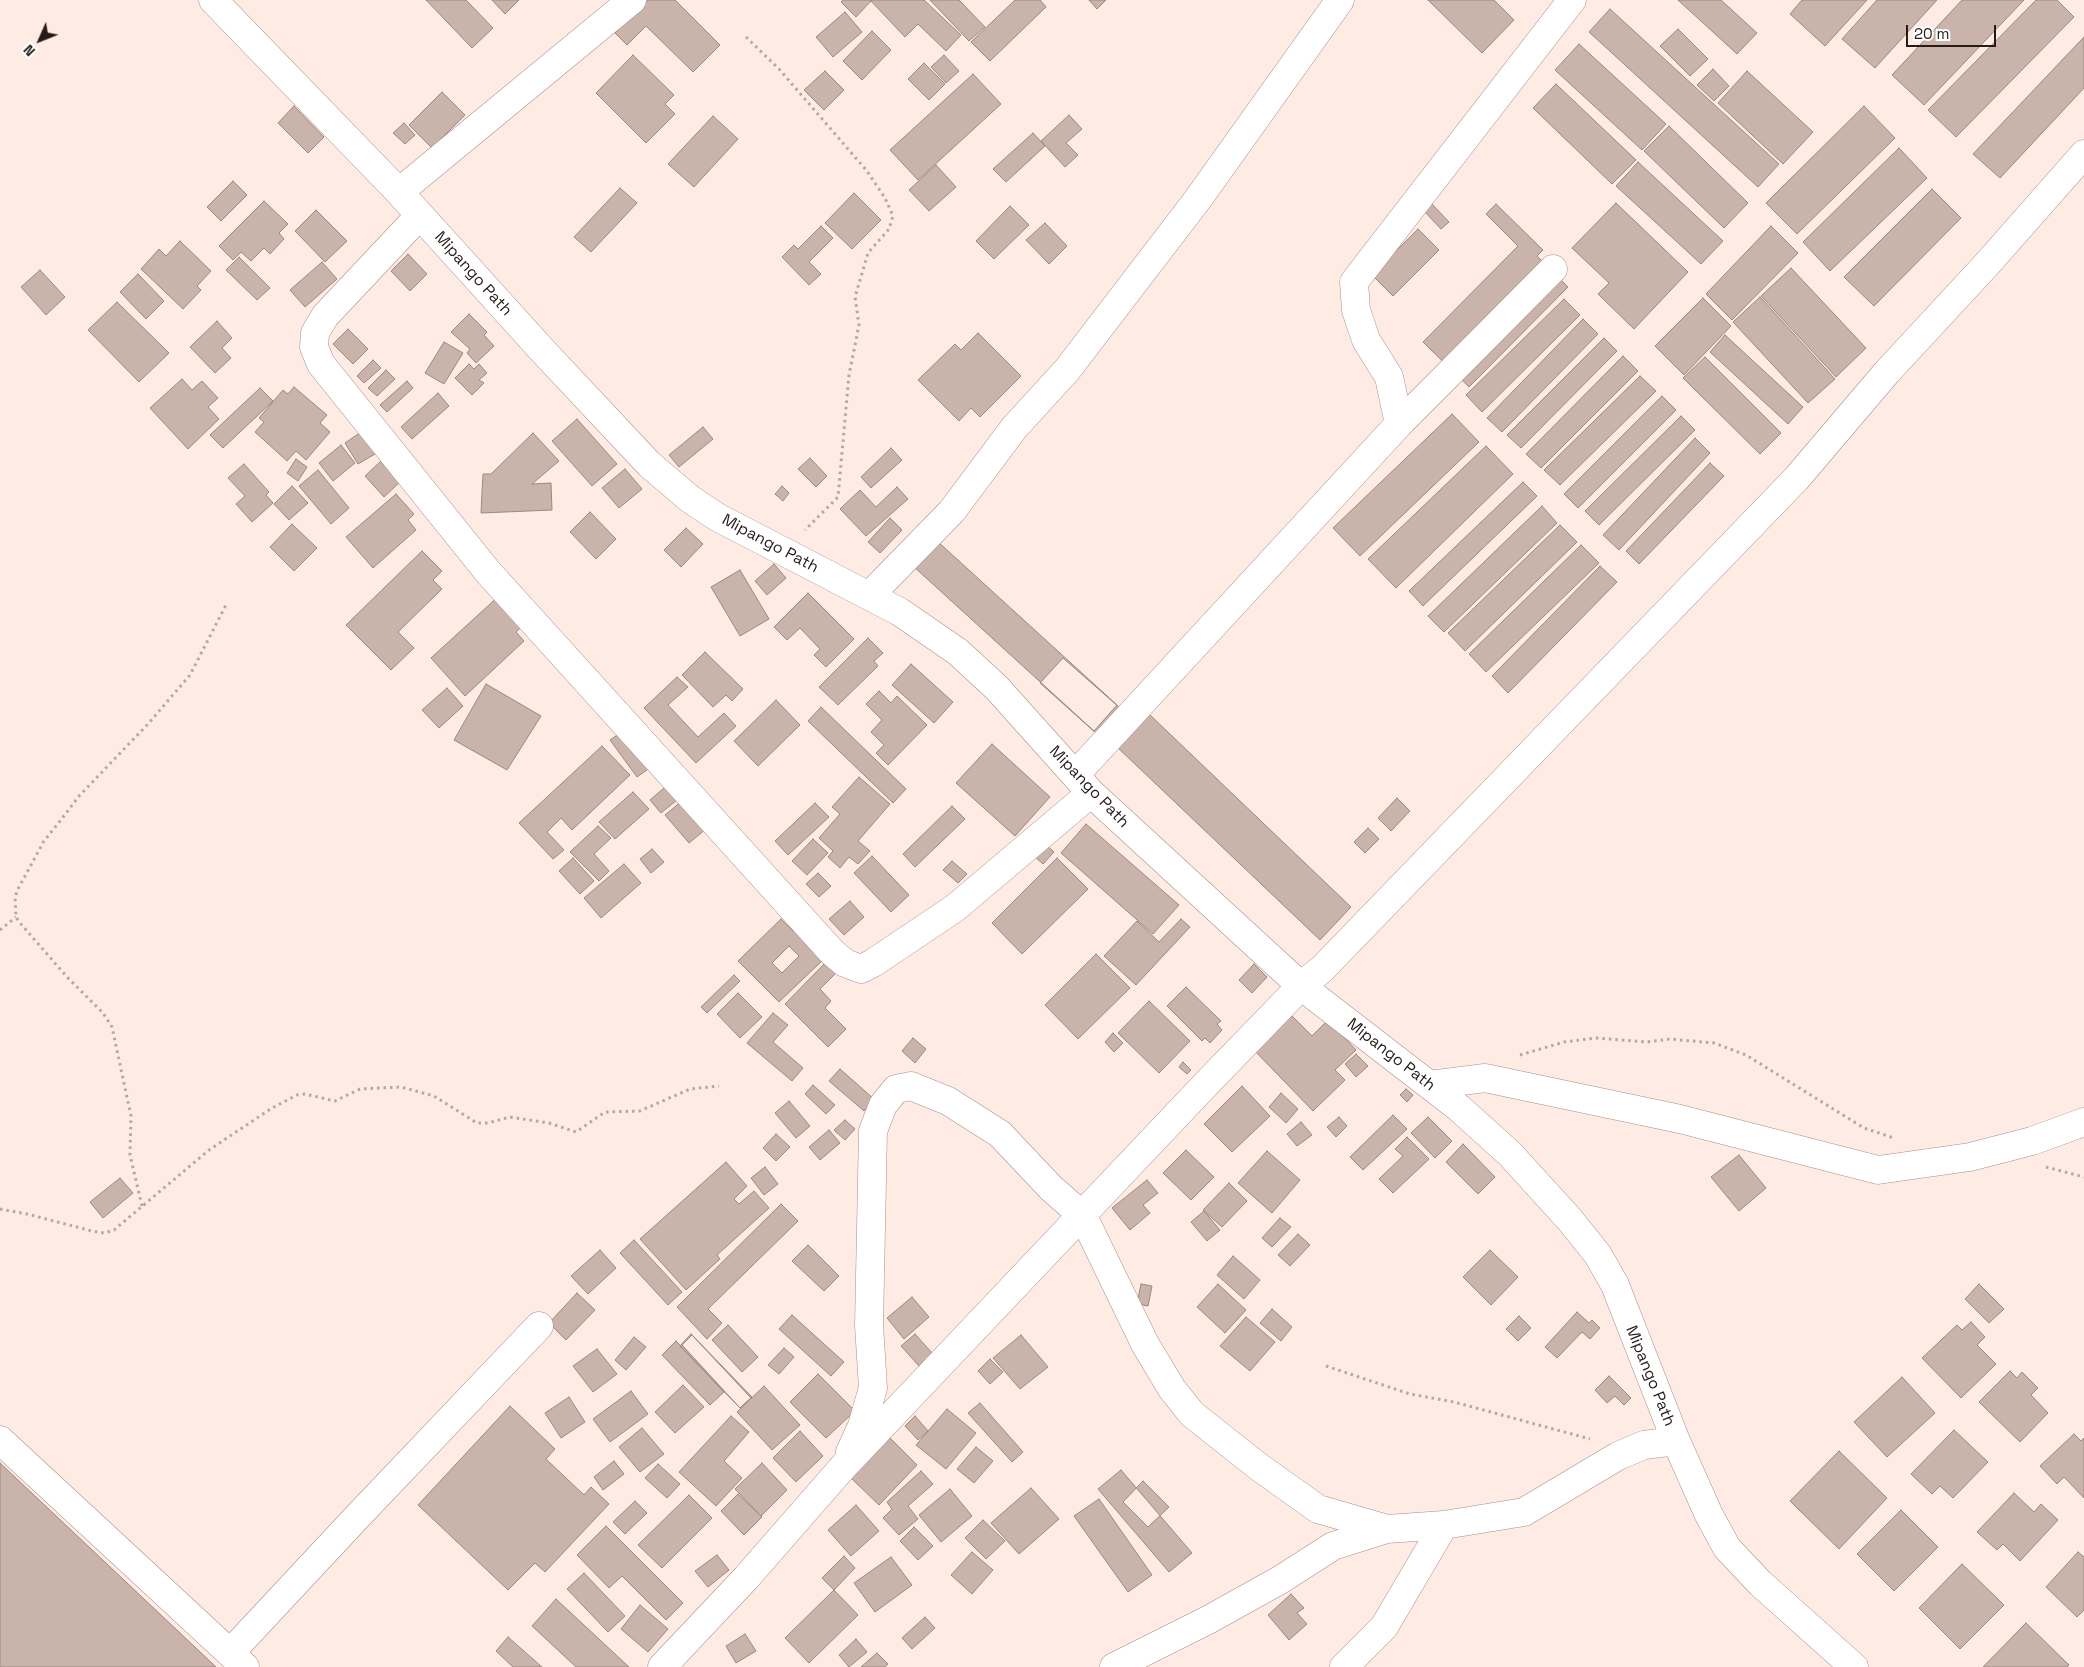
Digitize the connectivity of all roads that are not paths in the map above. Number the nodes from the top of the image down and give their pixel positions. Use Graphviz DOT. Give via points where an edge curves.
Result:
graph roads {
  1 [pos="214,0"];
  2 [pos="632,0"];
  3 [pos="1340,0"];
  4 [pos="1572,0"];
  5 [pos="2084,154"];
  6 [pos="399,192"];
  7 [pos="420,215"];
  8 [pos="1553,269"];
  9 [pos="1399,424"];
  10 [pos="869,596"];
  11 [pos="1083,784"];
  12 [pos="1301,986"];
  13 [pos="1430,1085"];
  14 [pos="2084,1122"];
  15 [pos="1083,1216"];
  16 [pos="539,1326"];
  17 [pos="0,1440"];
  18 [pos="1676,1441"];
  19 [pos="843,1467"];
  20 [pos="1444,1525"];
  21 [pos="1387,1529"];
  22 [pos="237,1660"];
  23 [pos="662,1667"];
  24 [pos="1114,1667"];
  25 [pos="1344,1667"];
  26 [pos="1854,1667"];
  1 -- 6 [label="street, Mipango Path"];
  2 -- 6 [label="street"];
  3 -- 10 [label="street" via="1198,198 1068,370 1014,428 952,511"];
  4 -- 9 [label="street" via="1354,282 1356,310 1366,340 1388,377"];
  5 -- 12 [label="street" via="1887,372 1796,479 1322,969"];
  6 -- 7 [label="street, Mipango Path"];
  7 -- 10 [label="street, Mipango Path" via="649,464 690,499 717,517"];
  7 -- 11 [label="street" via="325,316 315,333 314,347 321,364 488,572 832,952 845,963 861,969 874,963 955,908"];
  8 -- 9 [label="street"];
  9 -- 11 [label="street"];
  10 -- 11 [label="street, Mipango Path" via="958,652 997,688"];
  11 -- 12 [label="street, Mipango Path"];
  12 -- 13 [label="street, Mipango Path"];
  12 -- 15 [label="street"];
  13 -- 14 [label="street" via="1485,1078 1680,1119 1878,1170 1970,1157 2032,1141"];
  13 -- 18 [label="street, Mipango Path" via="1510,1154 1598,1256 1615,1285"];
  15 -- 19 [label="street"];
  15 -- 19 [label="street" via="1000,1134 948,1101 911,1086 896,1089 883,1105 873,1131 869,1325 873,1388 862,1426"];
  15 -- 21 [label="street" via="1145,1344 1172,1389 1192,1414 1318,1509"];
  16 -- 22 [label="street" via="356,1517"];
  17 -- 22 [label="street"];
  18 -- 20 [label="street" via="1644,1445 1618,1456 1524,1512"];
  18 -- 26 [label="street, Mipango Path" via="1727,1548 1760,1583"];
  19 -- 23 [label="street" via="746,1578"];
  20 -- 21 [label="street"];
  20 -- 25 [label="street" via="1384,1627"];
  21 -- 24 [label="street" via="1333,1546 1208,1620"];
}
